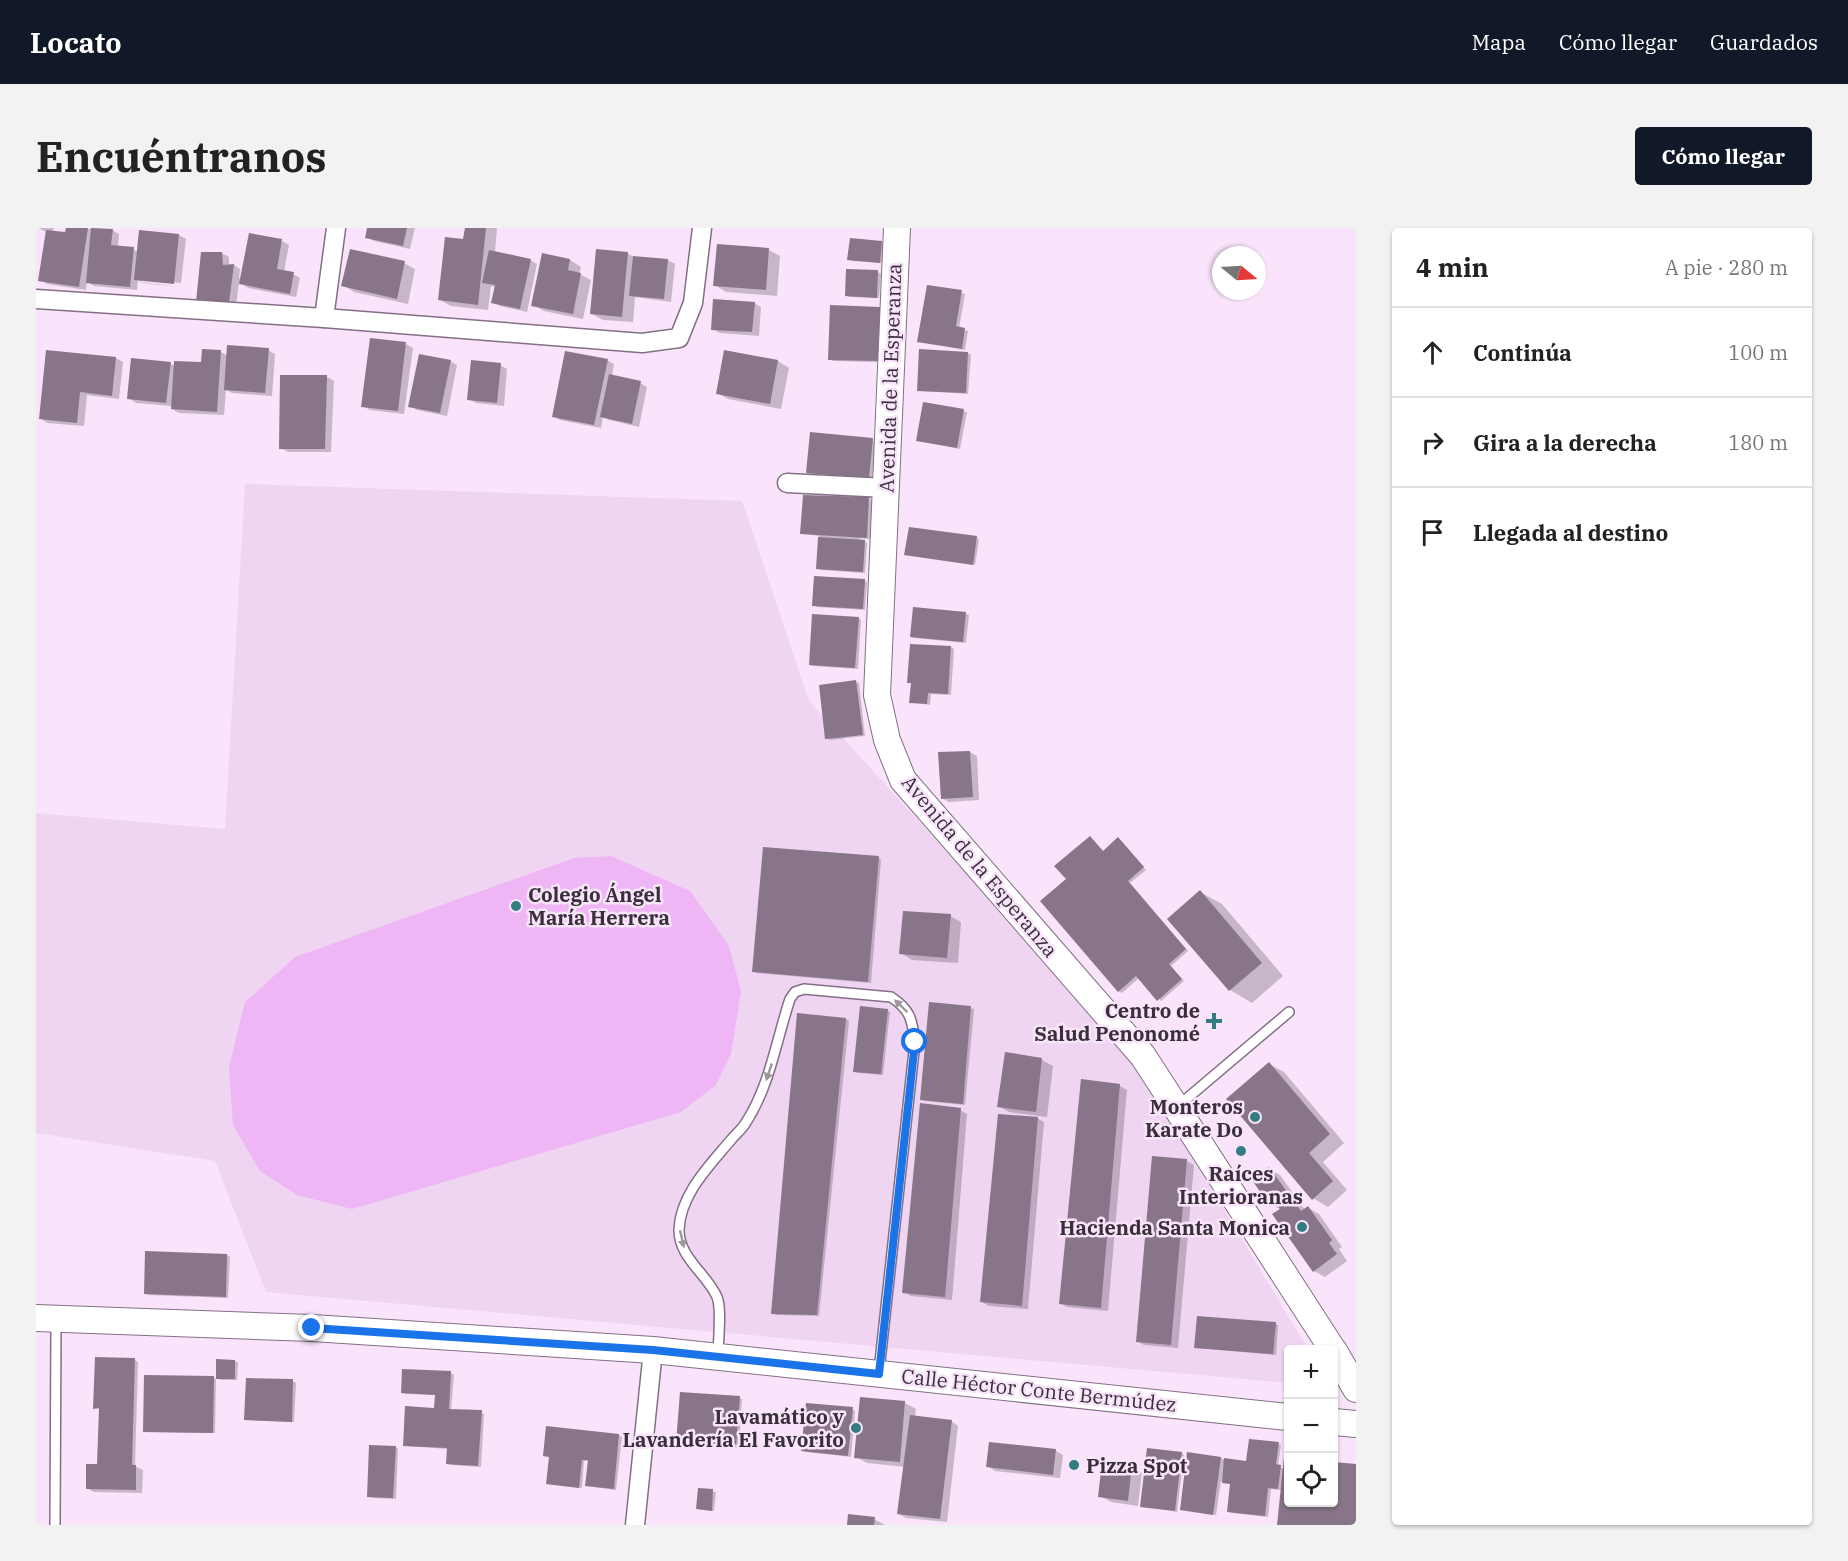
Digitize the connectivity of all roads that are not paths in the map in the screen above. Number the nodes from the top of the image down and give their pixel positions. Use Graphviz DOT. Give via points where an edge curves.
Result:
graph roads {
  1 [pos="336,228"];
  2 [pos="702,228"];
  3 [pos="897,228"];
  4 [pos="36,299"];
  5 [pos="324,318"];
  6 [pos="787,483"];
  7 [pos="886,488"];
  8 [pos="1289,1012"];
  9 [pos="1176,1108"];
  10 [pos="46,1318"];
  11 [pos="1330,1345"];
  12 [pos="653,1350"];
  13 [pos="718,1356"];
  14 [pos="1338,1358"];
  15 [pos="879,1374"];
  16 [pos="1356,1389"];
  17 [pos="1284,1417"];
  18 [pos="1338,1422"];
  19 [pos="1356,1424"];
  20 [pos="55,1525"];
  21 [pos="635,1525"];
  1 -- 5 [label="street"];
  2 -- 5 [label="street" via="693,303 679,338 642,344"];
  3 -- 7 [label="street, Avenida de la Esperanza"];
  4 -- 5 [label="street"];
  6 -- 7 [label="street"];
  7 -- 9 [label="street, Avenida de la Esperanza" via="877,695 887,740 903,780 1143,1056"];
  8 -- 9 [label="lane"];
  9 -- 11 [label="street, Avenida de la Esperanza"];
  10 -- 12 [label="street, Calle Héctor Conte Bermúdez" via="312,1328"];
  10 -- 20 [label="lane"];
  12 -- 13 [label="street, Calle Héctor Conte Bermúdez"];
  12 -- 21 [label="street"];
  13 -- 15 [label="street, Calle Héctor Conte Bermúdez"];
  15 -- 13 [label="lane, one-way" via="915,1042 908,1012 891,997 804,989 795,992 765,1083 745,1124 708,1166 688,1197 679,1232 689,1258 718,1300"];
  14 -- 16 [label="street, Avenida de la Esperanza"];
  15 -- 17 [label="street, Calle Héctor Conte Bermúdez"];
  18 -- 19 [label="street"];
}
